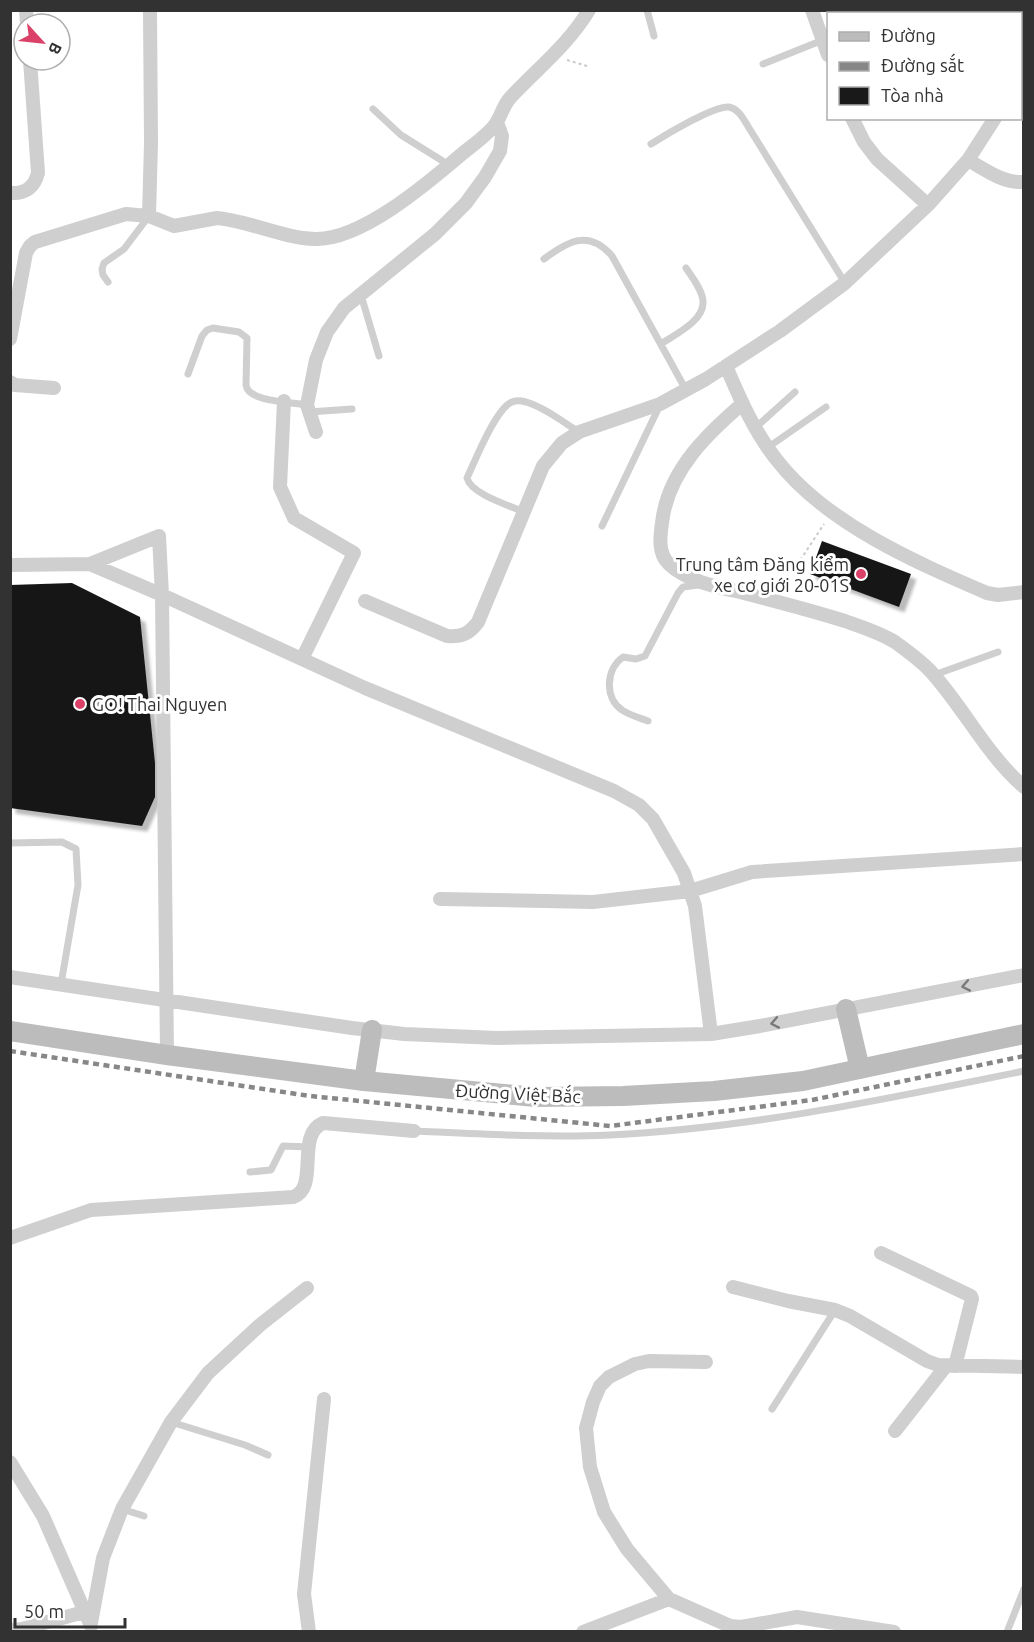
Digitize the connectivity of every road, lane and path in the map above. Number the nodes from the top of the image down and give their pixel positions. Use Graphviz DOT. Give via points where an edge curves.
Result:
graph roads {
  1 [pos="150,10"];
  2 [pos="589,10"];
  3 [pos="647,10"];
  4 [pos="813,10"];
  5 [pos="654,36"];
  6 [pos="823,40"];
  7 [pos="827,52"];
  8 [pos="553,56"];
  9 [pos="763,64"];
  10 [pos="587,66"];
  11 [pos="31,72"];
  12 [pos="373,109"];
  13 [pos="853,120"];
  14 [pos="994,120"];
  15 [pos="497,122"];
  16 [pos="651,144"];
  17 [pos="968,160"];
  18 [pos="449,165"];
  19 [pos="1023,182"];
  20 [pos="10,193"];
  21 [pos="928,205"];
  22 [pos="149,216"];
  23 [pos="544,259"];
  24 [pos="686,268"];
  25 [pos="108,282"];
  26 [pos="845,284"];
  27 [pos="361,295"];
  28 [pos="10,339"];
  29 [pos="661,344"];
  30 [pos="379,356"];
  31 [pos="726,366"];
  32 [pos="188,374"];
  33 [pos="10,381"];
  34 [pos="54,388"];
  35 [pos="686,390"];
  36 [pos="795,392"];
  37 [pos="284,401"];
  38 [pos="660,404"];
  39 [pos="742,404"];
  40 [pos="826,407"];
  41 [pos="308,408"];
  42 [pos="352,409"];
  43 [pos="755,428"];
  44 [pos="316,432"];
  45 [pos="579,432"];
  46 [pos="767,448"];
  47 [pos="832,511"];
  48 [pos="524,512"];
  49 [pos="602,526"];
  50 [pos="90,564"];
  51 [pos="10,565"];
  52 [pos="797,565"];
  53 [pos="715,586"];
  54 [pos="1023,592"];
  55 [pos="162,595"];
  56 [pos="365,601"];
  57 [pos="998,652"];
  58 [pos="302,659"];
  59 [pos="934,675"];
  60 [pos="648,721"];
  61 [pos="1023,787"];
  62 [pos="10,843"];
  63 [pos="1023,854"];
  64 [pos="690,891"];
  65 [pos="440,899"];
  66 [pos="1023,975"];
  67 [pos="10,977"];
  68 [pos="61,984"];
  69 [pos="166,1001"];
  70 [pos="846,1009"];
  71 [pos="372,1030"];
  72 [pos="10,1031"];
  73 [pos="711,1034"];
  74 [pos="1023,1034"];
  75 [pos="167,1055"];
  76 [pos="860,1069"];
  77 [pos="1023,1071"];
  78 [pos="364,1081"];
  79 [pos="414,1131"];
  80 [pos="309,1147"];
  81 [pos="250,1172"];
  82 [pos="10,1238"];
  83 [pos="881,1253"];
  84 [pos="733,1287"];
  85 [pos="307,1288"];
  86 [pos="835,1310"];
  87 [pos="706,1362"];
  88 [pos="950,1366"];
  89 [pos="1023,1367"];
  90 [pos="324,1399"];
  91 [pos="772,1409"];
  92 [pos="171,1422"];
  93 [pos="895,1431"];
  94 [pos="268,1455"];
  95 [pos="10,1462"];
  96 [pos="122,1509"];
  97 [pos="144,1516"];
  98 [pos="1023,1589"];
  99 [pos="669,1599"];
  100 [pos="89,1622"];
  101 [pos="731,1629"];
  102 [pos="10,1630"];
  103 [pos="309,1632"];
  104 [pos="583,1632"];
  105 [pos="894,1632"];
  106 [pos="1007,1632"];
  1 -- 22 [label="street"];
  2 -- 8 [label="street"];
  3 -- 5 [label="lane"];
  4 -- 6 [label="street"];
  6 -- 7 [label="street"];
  6 -- 9 [label="lane"];
  8 -- 10 [label="path"];
  8 -- 15 [label="street" via="508,100"];
  11 -- 20 [label="street" via="38,173 28,190"];
  12 -- 18 [label="lane" via="401,135"];
  13 -- 21 [label="street" via="876,159"];
  14 -- 17 [label="street"];
  15 -- 18 [label="street"];
  15 -- 27 [label="street" via="502,136 500,151 466,203"];
  16 -- 26 [label="lane" via="715,110 733,108"];
  17 -- 19 [label="street" via="1006,181"];
  17 -- 21 [label="street"];
  18 -- 22 [label="street" via="390,210 349,231 325,238 217,218 174,226"];
  21 -- 26 [label="street"];
  22 -- 25 [label="lane" via="124,249 104,263 103,275"];
  22 -- 28 [label="street" via="126,214 30,246"];
  23 -- 29 [label="lane" via="565,244 582,241 605,247"];
  24 -- 29 [label="lane" via="701,295 701,312"];
  26 -- 31 [label="street"];
  27 -- 30 [label="lane"];
  27 -- 41 [label="street" via="344,308 327,332 316,360"];
  29 -- 35 [label="lane"];
  31 -- 35 [label="street"];
  31 -- 39 [label="street"];
  32 -- 37 [label="lane" via="207,330 239,332 247,338 247,390 255,396"];
  33 -- 34 [label="street" via="15,385"];
  35 -- 38 [label="street"];
  36 -- 43 [label="lane"];
  37 -- 41 [label="lane"];
  37 -- 58 [label="street" via="280,487 294,518 354,553"];
  38 -- 45 [label="street"];
  38 -- 49 [label="lane"];
  39 -- 43 [label="street"];
  39 -- 53 [label="street" via="697,445 665,507 661,531 661,549 667,563"];
  40 -- 46 [label="lane"];
  41 -- 42 [label="lane"];
  41 -- 44 [label="street"];
  43 -- 46 [label="street"];
  45 -- 48 [label="street" via="562,443 543,466"];
  45 -- 48 [label="lane" via="523,401 505,407 494,422 467,478 469,485"];
  46 -- 47 [label="street" via="804,489"];
  47 -- 52 [label="path"];
  47 -- 54 [label="street" via="874,539 987,593"];
  48 -- 56 [label="street" via="471,632 461,637 447,636"];
  50 -- 51 [label="street"];
  50 -- 55 [label="street"];
  50 -- 55 [label="street" via="159,536"];
  53 -- 59 [label="street" via="811,610 879,633"];
  53 -- 60 [label="lane" via="683,587 645,656 623,657 610,674 609,692 615,703 622,711"];
  55 -- 58 [label="street"];
  55 -- 69 [label="street"];
  57 -- 59 [label="lane"];
  58 -- 64 [label="street" via="614,791 653,819"];
  59 -- 61 [label="street"];
  62 -- 68 [label="lane" via="62,842 76,849 78,885"];
  63 -- 64 [label="street" via="752,872"];
  64 -- 65 [label="street" via="593,902"];
  64 -- 73 [label="street"];
  66 -- 70 [label="street, one-way"];
  67 -- 68 [label="street"];
  68 -- 69 [label="street"];
  69 -- 71 [label="street"];
  69 -- 75 [label="street"];
  70 -- 73 [label="street, one-way"];
  70 -- 76 [label="main road"];
  71 -- 73 [label="street" via="497,1038"];
  71 -- 78 [label="main road"];
  72 -- 75 [label="main road, Đường Việt Bắc"];
  74 -- 76 [label="main road, Đường Việt Bắc"];
  75 -- 78 [label="main road, Đường Việt Bắc"];
  76 -- 78 [label="main road, Đường Việt Bắc" via="736,1089 623,1096 536,1097"];
  77 -- 79 [label="lane" via="843,1108 697,1129 609,1135"];
  79 -- 80 [label="street" via="323,1123 313,1130"];
  80 -- 81 [label="lane" via="283,1146 271,1170"];
  80 -- 82 [label="street" via="304,1188 293,1197 92,1210"];
  83 -- 88 [label="street" via="971,1296"];
  84 -- 86 [label="street"];
  85 -- 92 [label="street" via="207,1374"];
  86 -- 88 [label="street" via="927,1361"];
  86 -- 91 [label="lane"];
  87 -- 99 [label="street" via="649,1361 609,1377 600,1386 586,1428 590,1467 604,1512 627,1549"];
  88 -- 89 [label="street"];
  88 -- 93 [label="street"];
  90 -- 103 [label="street" via="304,1594"];
  92 -- 94 [label="lane"];
  92 -- 96 [label="street"];
  95 -- 100 [label="street" via="43,1516"];
  96 -- 97 [label="lane"];
  96 -- 100 [label="street" via="103,1558"];
  98 -- 106 [label="lane"];
  99 -- 101 [label="street"];
  99 -- 104 [label="street"];
  100 -- 102 [label="street"];
  101 -- 105 [label="street" via="797,1617"];
}
